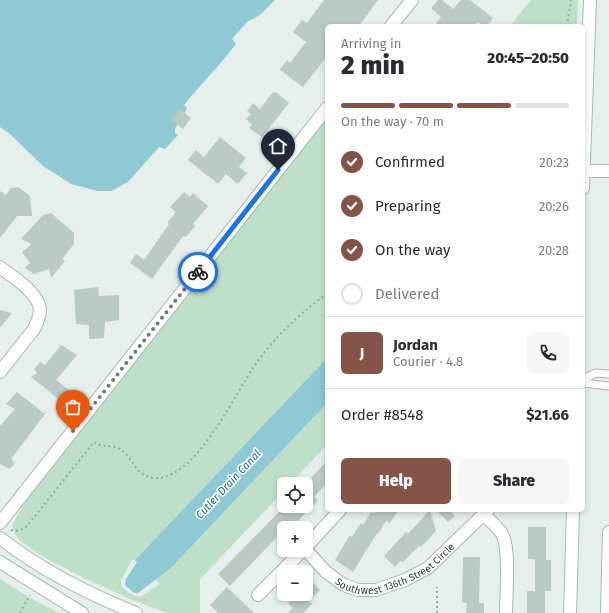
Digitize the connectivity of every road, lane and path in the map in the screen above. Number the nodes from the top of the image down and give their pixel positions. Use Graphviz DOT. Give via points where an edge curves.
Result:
graph roads {
  1 [pos="412,0"];
  2 [pos="570,0"];
  3 [pos="590,0"];
  4 [pos="393,24"];
  5 [pos="567,24"];
  6 [pos="325,111"];
  7 [pos="585,121"];
  8 [pos="585,170"];
  9 [pos="609,171"];
  10 [pos="0,267"];
  11 [pos="325,295"];
  12 [pos="0,372"];
  13 [pos="609,374"];
  14 [pos="585,378"];
  15 [pos="585,383"];
  16 [pos="609,386"];
  17 [pos="338,512"];
  18 [pos="573,512"];
  19 [pos="486,513"];
  20 [pos="0,523"];
  21 [pos="11,530"];
  22 [pos="609,532"];
  23 [pos="0,538"];
  24 [pos="313,540"];
  25 [pos="297,557"];
  26 [pos="312,557"];
  27 [pos="0,562"];
  28 [pos="36,585"];
  29 [pos="437,587"];
  30 [pos="258,595"];
  31 [pos="20,613"];
  32 [pos="82,613"];
  33 [pos="136,613"];
  34 [pos="437,613"];
  35 [pos="506,613"];
  36 [pos="570,613"];
  37 [pos="607,613"];
  1 -- 4 [label="street"];
  2 -- 5 [label="path"];
  3 -- 7 [label="street"];
  6 -- 20 [label="street"];
  8 -- 9 [label="street"];
  10 -- 12 [label="street" via="26,288 39,305 34,330"];
  11 -- 21 [label="path" via="277,338 258,361 213,434 176,471 164,477 147,476 139,471 121,449 94,442 27,526 22,530"];
  13 -- 14 [label="lane" via="596,373"];
  15 -- 16 [label="lane"];
  17 -- 24 [label="street"];
  18 -- 36 [label="street"];
  19 -- 26 [label="street, Southwest 136th Street Circle" via="423,572 376,590 358,590 344,585 326,572"];
  19 -- 35 [label="street, Southwest 136th Street Circle" via="501,532 505,543"];
  22 -- 37 [label="street"];
  23 -- 33 [label="street" via="65,580"];
  25 -- 30 [label="street"];
  27 -- 28 [label="street"];
  28 -- 31 [label="path"];
  28 -- 32 [label="street"];
  29 -- 34 [label="path"];
}
